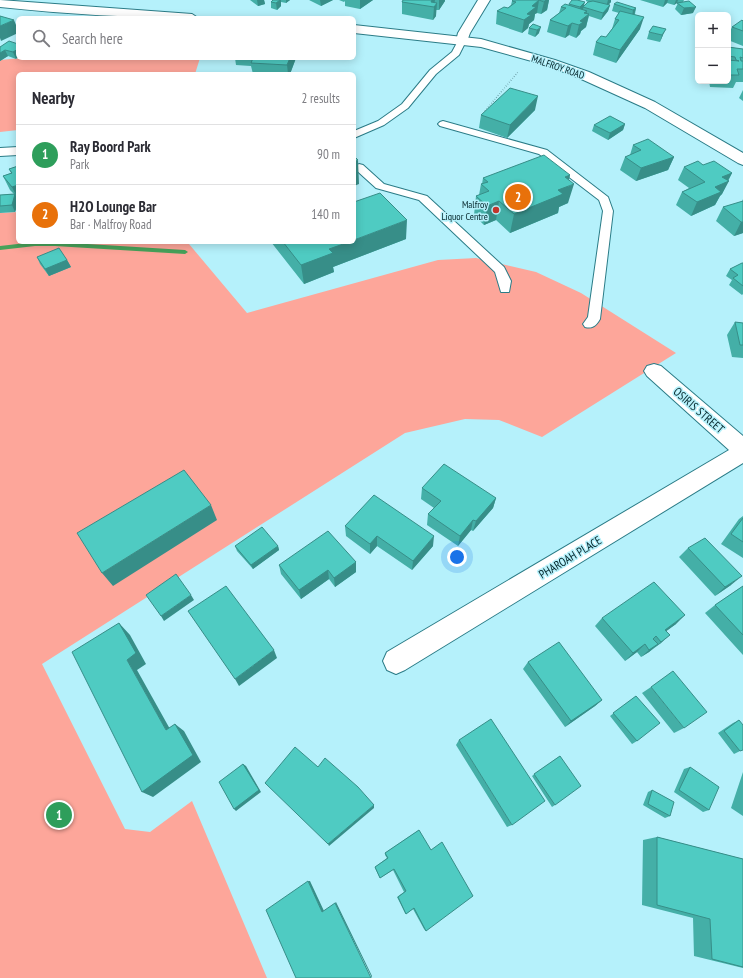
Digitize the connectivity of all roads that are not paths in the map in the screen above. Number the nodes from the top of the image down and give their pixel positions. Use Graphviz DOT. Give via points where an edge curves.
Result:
graph roads {
  1 [pos="484,0"];
  2 [pos="0,3"];
  3 [pos="162,16"];
  4 [pos="356,29"];
  5 [pos="462,41"];
  6 [pos="443,124"];
  7 [pos="356,134"];
  8 [pos="16,151"];
  9 [pos="0,152"];
  10 [pos="743,160"];
  11 [pos="359,167"];
  12 [pos="505,289"];
  13 [pos="589,324"];
  14 [pos="654,371"];
  15 [pos="743,450"];
  16 [pos="396,661"];
  1 -- 5 [label="main road" via="464,33"];
  2 -- 3 [label="main road"];
  4 -- 5 [label="main road, MALFROY ROAD" via="402,32"];
  5 -- 7 [label="lane" via="456,53 433,72 405,106 380,123"];
  5 -- 10 [label="main road, MALFROY ROAD" via="522,54 600,82 678,120"];
  6 -- 13 [label="lane" via="543,152 604,199 608,211 594,319"];
  8 -- 9 [label="main road"];
  11 -- 12 [label="lane" via="380,186 423,198 500,270 505,281"];
  14 -- 15 [label="main road, OSIRIS STREET"];
  15 -- 16 [label="main road, PHAROAH PLACE"];
}
